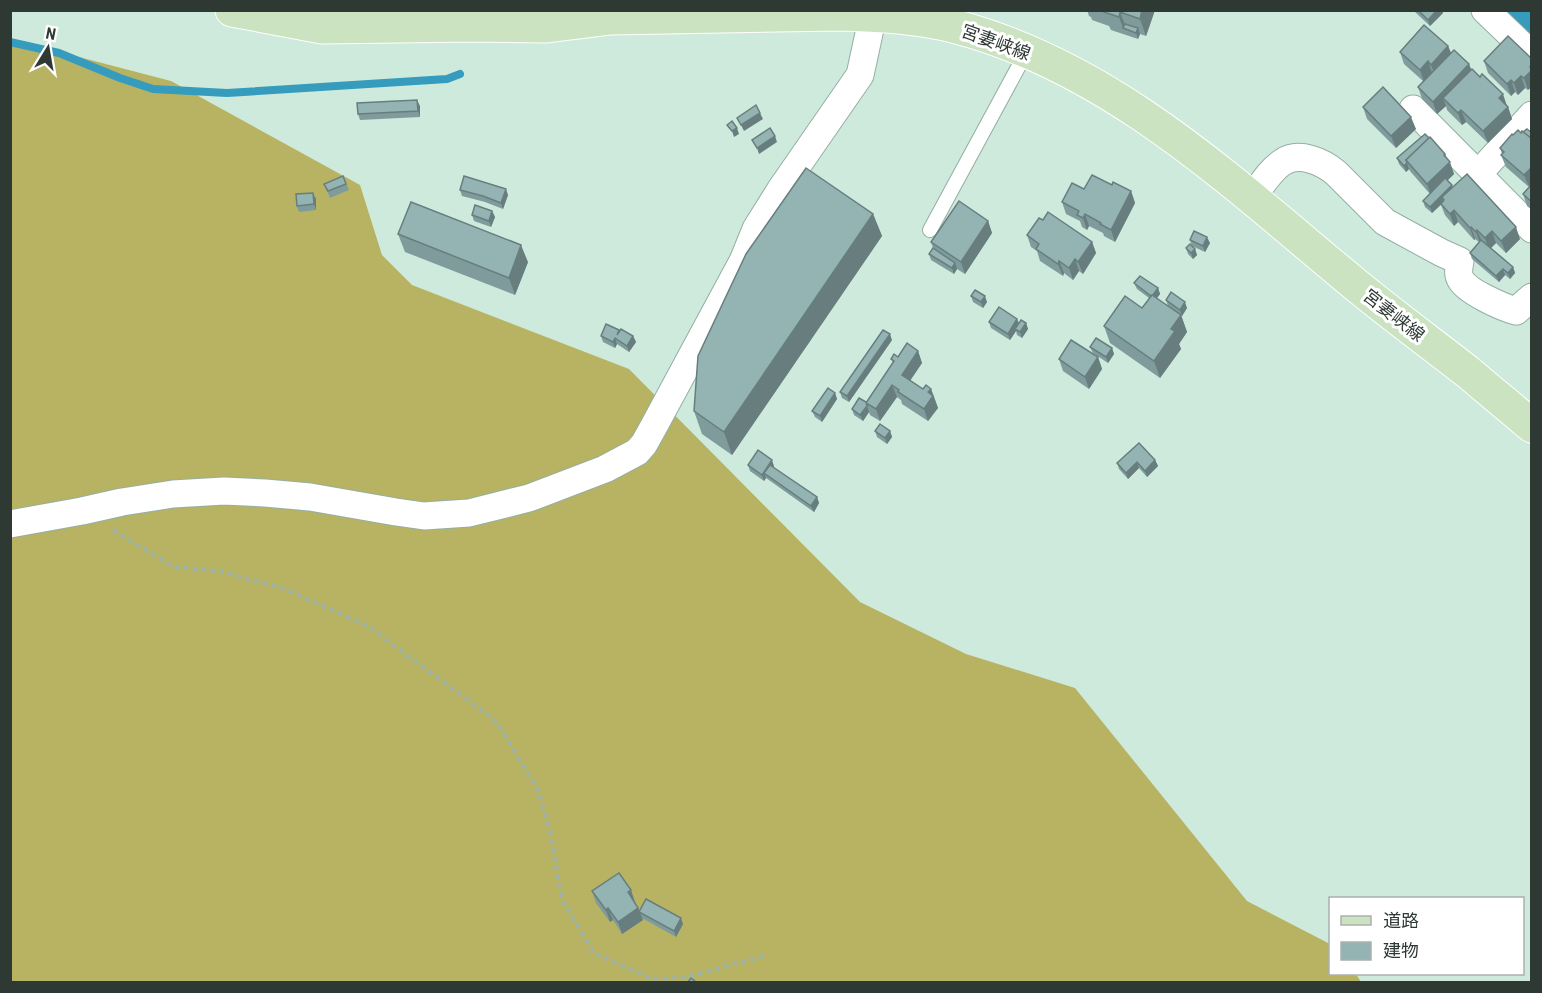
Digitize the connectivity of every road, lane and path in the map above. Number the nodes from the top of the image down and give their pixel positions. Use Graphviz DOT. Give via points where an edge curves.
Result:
graph roads {
  1 [pos="232,10"];
  2 [pos="1485,10"];
  3 [pos="873,15"];
  4 [pos="1027,51"];
  5 [pos="1532,55"];
  6 [pos="1413,109"];
  7 [pos="1532,115"];
  8 [pos="1478,174"];
  9 [pos="1252,198"];
  10 [pos="1532,229"];
  11 [pos="930,230"];
  12 [pos="1532,297"];
  13 [pos="1532,426"];
  14 [pos="82,511"];
  15 [pos="10,524"];
  16 [pos="764,956"];
  1 -- 3 [label="main road, 宮妻峡線" via="322,27 546,27 611,18"];
  2 -- 5 [label="street"];
  3 -- 4 [label="main road, 宮妻峡線" via="955,27"];
  3 -- 14 [label="street" via="860,75 756,229 743,261 637,452 605,469 529,498 469,513 424,516 310,497 224,491 173,494"];
  4 -- 9 [label="main road, 宮妻峡線" via="1130,106"];
  4 -- 11 [label="lane"];
  6 -- 8 [label="street"];
  7 -- 8 [label="street"];
  8 -- 10 [label="street"];
  9 -- 12 [label="street" via="1284,161 1317,161 1336,173 1385,222 1460,261 1461,282 1475,292 1500,307 1516,311"];
  9 -- 13 [label="main road, 宮妻峡線"];
  14 -- 15 [label="street"];
  14 -- 16 [label="path" via="174,567 219,571 285,589 368,626 496,721 538,790 562,900 594,953 652,979 683,978"];
}
